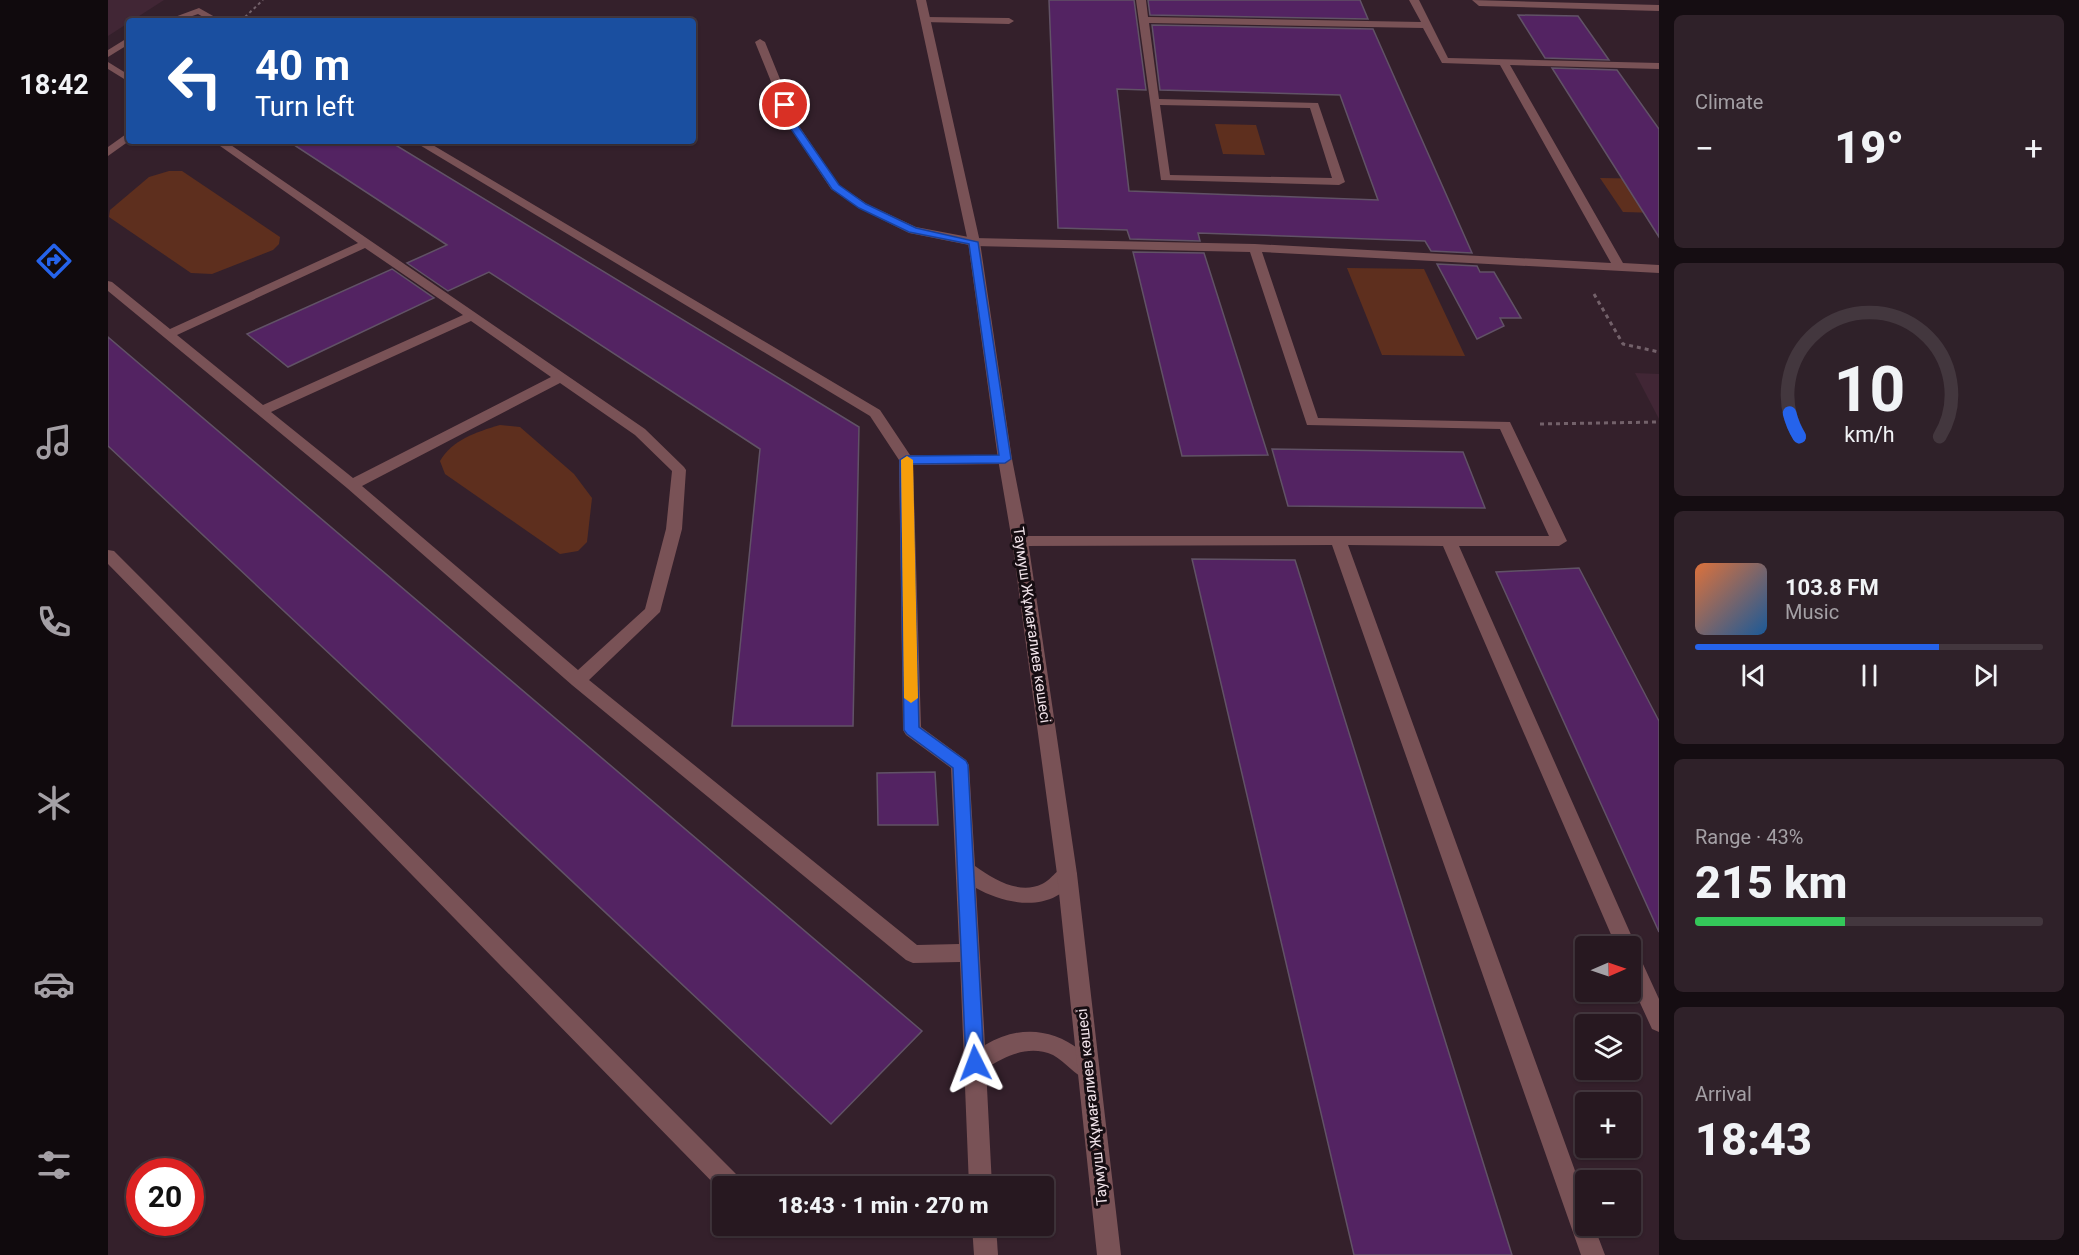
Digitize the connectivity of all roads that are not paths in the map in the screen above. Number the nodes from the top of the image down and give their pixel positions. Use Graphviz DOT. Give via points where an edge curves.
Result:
graph roads {
  1 [pos="921,0"];
  2 [pos="1141,0"];
  3 [pos="1414,0"];
  4 [pos="1477,0"];
  5 [pos="1659,8"];
  6 [pos="178,18"];
  7 [pos="212,18"];
  8 [pos="926,20"];
  9 [pos="1144,20"];
  10 [pos="1009,21"];
  11 [pos="1425,25"];
  12 [pos="126,42"];
  13 [pos="760,42"];
  14 [pos="108,54"];
  15 [pos="1504,63"];
  16 [pos="108,65"];
  17 [pos="1658,67"];
  18 [pos="126,77"];
  19 [pos="1155,102"];
  20 [pos="126,138"];
  21 [pos="222,144"];
  22 [pos="423,144"];
  23 [pos="108,153"];
  24 [pos="974,242"];
  25 [pos="367,243"];
  26 [pos="1255,248"];
  27 [pos="1619,267"];
  28 [pos="1659,269"];
  29 [pos="108,285"];
  30 [pos="472,316"];
  31 [pos="167,335"];
  32 [pos="560,378"];
  33 [pos="263,410"];
  34 [pos="1005,459"];
  35 [pos="906,460"];
  36 [pos="352,485"];
  37 [pos="1338,540"];
  38 [pos="1020,541"];
  39 [pos="1449,541"];
  40 [pos="108,555"];
  41 [pos="578,680"];
  42 [pos="965,870"];
  43 [pos="1067,874"];
  44 [pos="1622,936"];
  45 [pos="969,953"];
  46 [pos="1641,982"];
  47 [pos="1659,1022"];
  48 [pos="975,1063"];
  49 [pos="1088,1070"];
  50 [pos="722,1176"];
  51 [pos="981,1176"];
  52 [pos="985,1236"];
  53 [pos="986,1255"];
  54 [pos="1109,1255"];
  55 [pos="1593,1255"];
  1 -- 8 [label="street, Таумуш Жұмағалиев көшесі"];
  2 -- 9 [label="street"];
  3 -- 11 [label="street"];
  4 -- 5 [label="street"];
  6 -- 7 [label="street" via="199,11"];
  8 -- 10 [label="street"];
  8 -- 24 [label="street, Таумуш Жұмағалиев көшесі"];
  9 -- 11 [label="street"];
  9 -- 19 [label="street"];
  11 -- 15 [label="street" via="1445,61"];
  12 -- 14 [label="street"];
  13 -- 24 [label="street" via="794,126 836,187 863,206 913,230"];
  15 -- 17 [label="street"];
  15 -- 27 [label="street"];
  16 -- 18 [label="street"];
  19 -- 19 [label="street" via="1165,178 1339,182 1314,105"];
  20 -- 23 [label="street"];
  21 -- 25 [label="street"];
  22 -- 35 [label="street" via="875,413"];
  24 -- 26 [label="street"];
  24 -- 34 [label="street, Таумуш Жұмағалиев көшесі"];
  25 -- 30 [label="street"];
  25 -- 31 [label="street"];
  26 -- 27 [label="street"];
  26 -- 39 [label="street" via="1312,422 1505,425 1559,542"];
  27 -- 28 [label="street"];
  29 -- 31 [label="street"];
  30 -- 32 [label="street"];
  30 -- 33 [label="street"];
  31 -- 33 [label="street"];
  32 -- 36 [label="street"];
  32 -- 41 [label="street" via="640,432 679,470 674,529 652,612"];
  33 -- 36 [label="street"];
  34 -- 35 [label="street"];
  34 -- 38 [label="street, Таумуш Жұмағалиев көшесі"];
  35 -- 42 [label="street" via="912,730 960,765"];
  36 -- 41 [label="street"];
  37 -- 38 [label="street"];
  37 -- 39 [label="street"];
  37 -- 55 [label="street"];
  38 -- 43 [label="street, Таумуш Жұмағалиев көшесі"];
  39 -- 44 [label="street"];
  40 -- 50 [label="street"];
  41 -- 45 [label="street" via="913,954"];
  42 -- 43 [label="street" via="987,887 1012,895 1046,892"];
  42 -- 45 [label="street"];
  43 -- 49 [label="street, Таумуш Жұмағалиев көшесі"];
  45 -- 48 [label="street"];
  46 -- 47 [label="street"];
  48 -- 49 [label="street" via="1000,1048 1026,1040 1058,1046"];
  48 -- 51 [label="street"];
  49 -- 54 [label="street, Таумуш Жұмағалиев көшесі"];
  52 -- 53 [label="street"];
}
